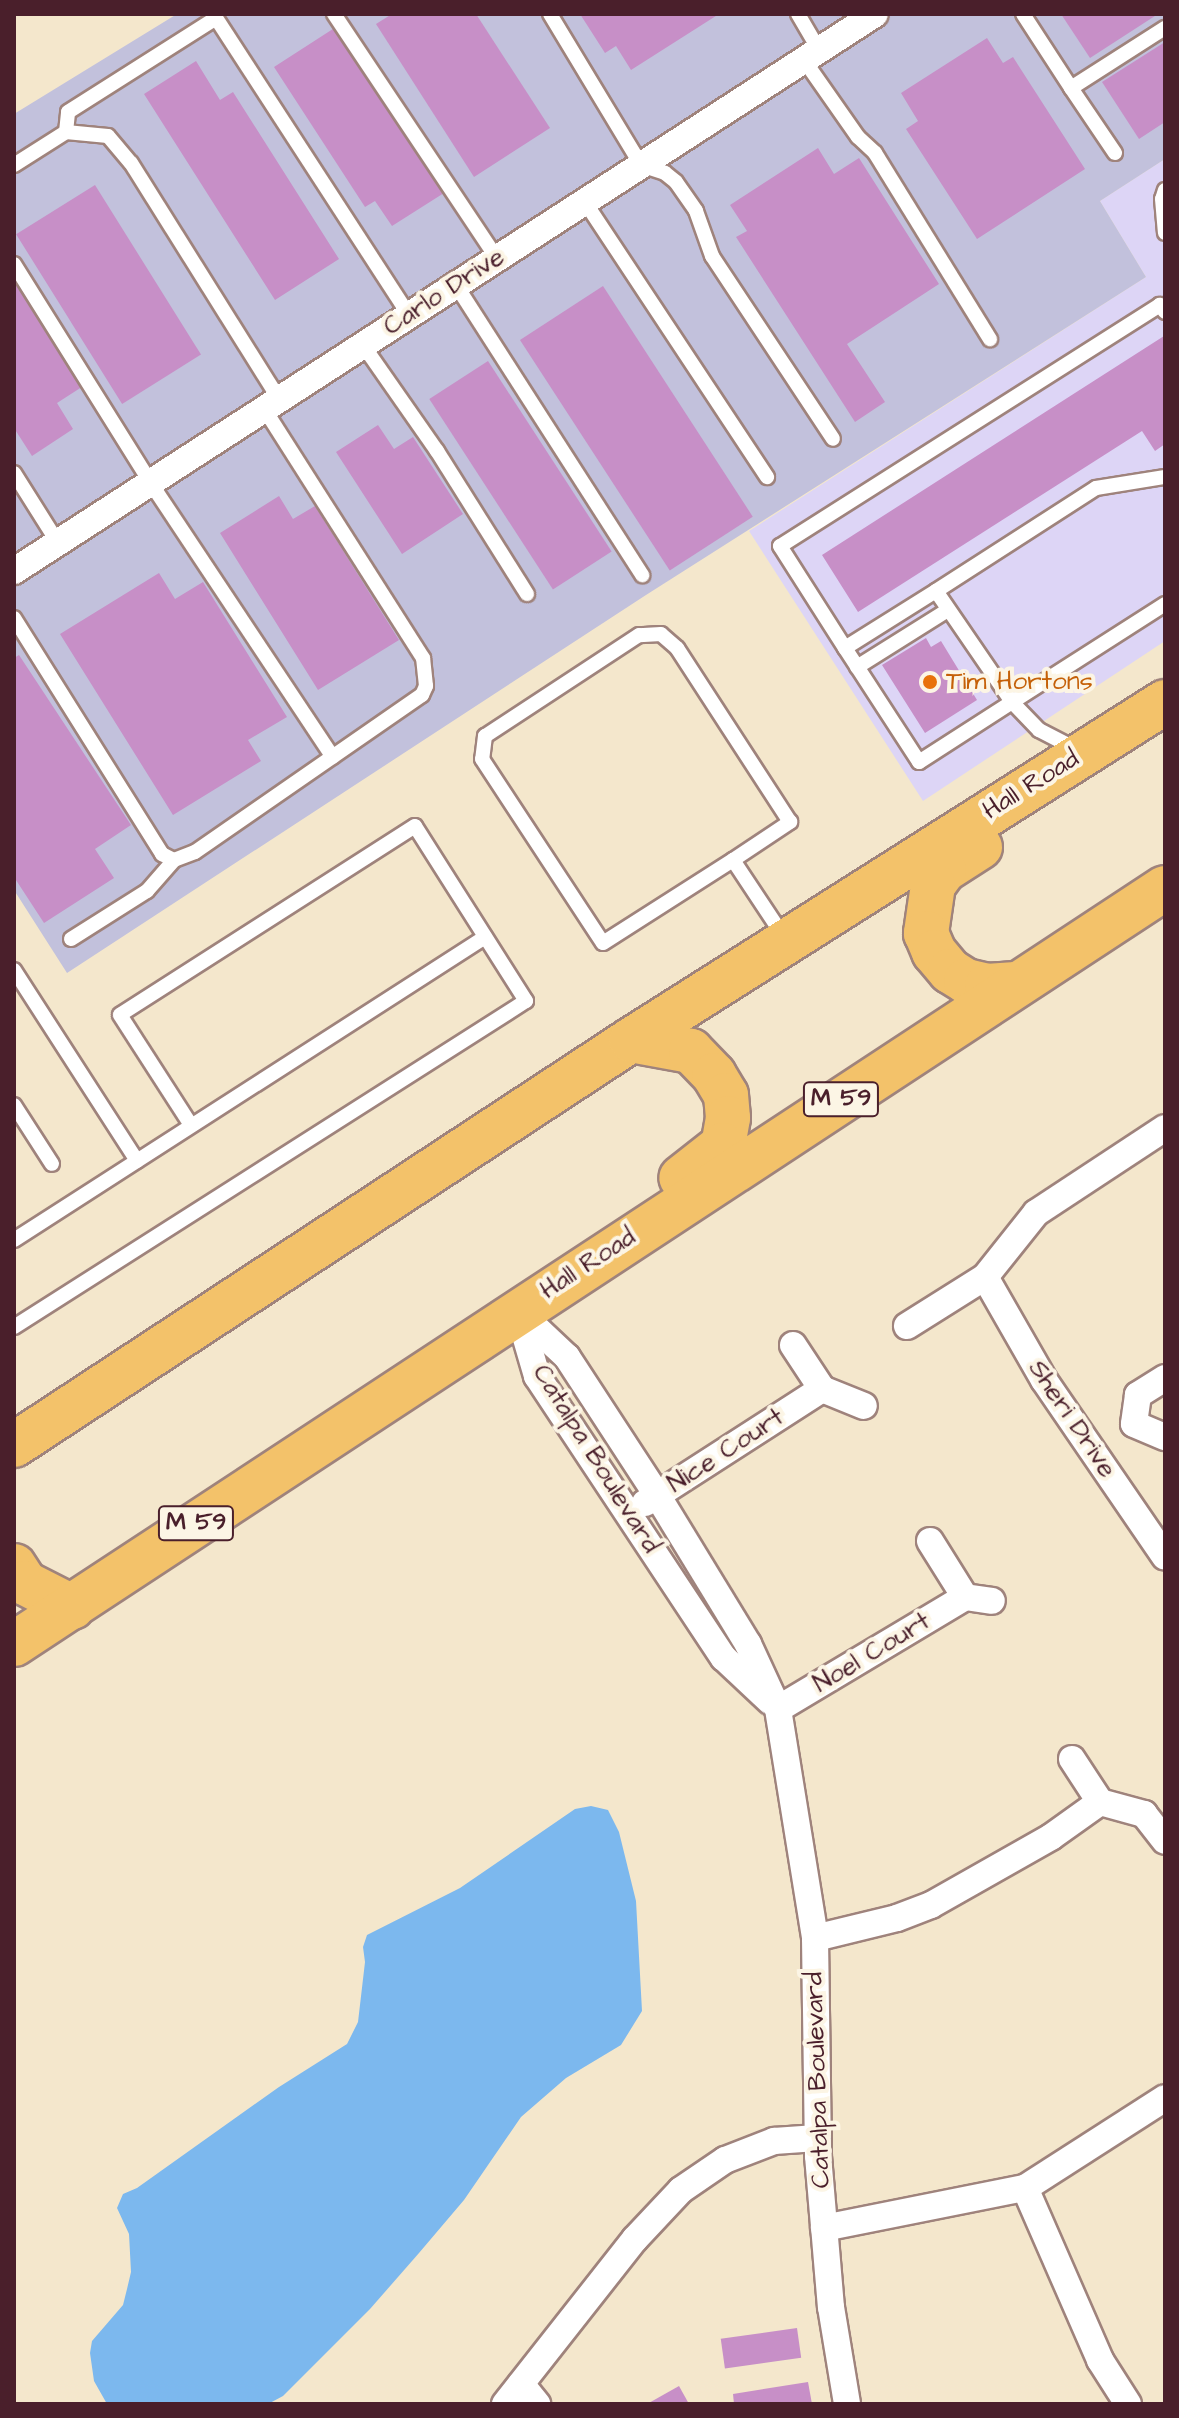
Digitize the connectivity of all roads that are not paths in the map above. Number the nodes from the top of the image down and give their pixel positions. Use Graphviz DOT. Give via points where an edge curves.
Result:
graph roads {
  1 [pos="334,14"];
  2 [pos="550,14"];
  3 [pos="798,14"];
  4 [pos="875,14"];
  5 [pos="1023,14"];
  6 [pos="1165,28"];
  7 [pos="812,55"];
  8 [pos="1071,88"];
  9 [pos="66,132"];
  10 [pos="1115,153"];
  11 [pos="14,165"];
  12 [pos="641,165"];
  13 [pos="1165,190"];
  14 [pos="585,202"];
  15 [pos="1165,233"];
  16 [pos="497,258"];
  17 [pos="14,264"];
  18 [pos="456,285"];
  19 [pos="1165,312"];
  20 [pos="409,315"];
  21 [pos="990,339"];
  22 [pos="363,345"];
  23 [pos="272,404"];
  24 [pos="833,439"];
  25 [pos="14,473"];
  26 [pos="767,477"];
  27 [pos="1165,477"];
  28 [pos="150,482"];
  29 [pos="58,543"];
  30 [pos="14,571"];
  31 [pos="642,575"];
  32 [pos="936,591"];
  33 [pos="527,594"];
  34 [pos="1165,604"];
  35 [pos="948,610"];
  36 [pos="14,618"];
  37 [pos="845,648"];
  38 [pos="857,667"];
  39 [pos="1012,702"];
  40 [pos="1165,702"];
  41 [pos="1165,720"];
  42 [pos="1083,752"];
  43 [pos="333,757"];
  44 [pos="174,860"];
  45 [pos="733,860"];
  46 [pos="1165,888"];
  47 [pos="485,937"];
  48 [pos="71,939"];
  49 [pos="786,941"];
  50 [pos="14,970"];
  51 [pos="1016,984"];
  52 [pos="631,1040"];
  53 [pos="14,1105"];
  54 [pos="191,1125"];
  55 [pos="1165,1128"];
  56 [pos="137,1161"];
  57 [pos="52,1164"];
  58 [pos="17,1232"];
  59 [pos="985,1277"];
  60 [pos="518,1311"];
  61 [pos="907,1326"];
  62 [pos="14,1327"];
  63 [pos="793,1345"];
  64 [pos="1165,1378"];
  65 [pos="822,1389"];
  66 [pos="864,1406"];
  67 [pos="1165,1437"];
  68 [pos="15,1448"];
  69 [pos="657,1495"];
  70 [pos="629,1513"];
  71 [pos="930,1541"];
  72 [pos="1165,1557"];
  73 [pos="14,1566"];
  74 [pos="965,1597"];
  75 [pos="992,1601"];
  76 [pos="72,1607"];
  77 [pos="14,1644"];
  78 [pos="778,1709"];
  79 [pos="1072,1759"];
  80 [pos="1100,1802"];
  81 [pos="1165,1841"];
  82 [pos="815,1938"];
  83 [pos="1165,2098"];
  84 [pos="817,2138"];
  85 [pos="1025,2188"];
  86 [pos="824,2228"];
  87 [pos="521,2397"];
  88 [pos="847,2404"];
  89 [pos="1128,2404"];
  1 -- 16 [label="lane"];
  2 -- 12 [label="lane"];
  3 -- 7 [label="lane"];
  4 -- 7 [label="street, Carlo Drive"];
  5 -- 8 [label="lane"];
  6 -- 8 [label="lane"];
  7 -- 12 [label="street, Carlo Drive"];
  7 -- 21 [label="lane" via="858,137 875,153"];
  8 -- 10 [label="lane"];
  9 -- 11 [label="lane"];
  9 -- 20 [label="lane" via="68,112 216,18"];
  9 -- 23 [label="lane" via="108,136 131,163"];
  12 -- 14 [label="street, Carlo Drive"];
  12 -- 24 [label="lane" via="676,182 696,211 712,256"];
  13 -- 15 [label="lane"];
  14 -- 16 [label="street, Carlo Drive"];
  14 -- 26 [label="lane"];
  16 -- 18 [label="street, Carlo Drive"];
  17 -- 28 [label="lane"];
  18 -- 20 [label="street, Carlo Drive"];
  18 -- 31 [label="lane"];
  19 -- 37 [label="lane" via="1160,305 780,546"];
  20 -- 22 [label="street, Carlo Drive"];
  22 -- 23 [label="street, Carlo Drive"];
  22 -- 33 [label="lane"];
  23 -- 28 [label="street, Carlo Drive"];
  23 -- 43 [label="lane" via="423,658 422,695"];
  25 -- 29 [label="lane"];
  27 -- 32 [label="lane" via="1096,488"];
  28 -- 29 [label="street, Carlo Drive"];
  28 -- 43 [label="lane"];
  29 -- 30 [label="street, Carlo Drive"];
  32 -- 35 [label="lane"];
  32 -- 37 [label="lane"];
  34 -- 39 [label="lane"];
  35 -- 38 [label="lane"];
  35 -- 39 [label="lane"];
  36 -- 44 [label="lane" via="162,854"];
  37 -- 38 [label="lane"];
  38 -- 39 [label="lane" via="919,762"];
  39 -- 42 [label="lane" via="1039,730"];
  40 -- 42 [label="highway, Hall Road"];
  41 -- 51 [label="highway" via="1153,739 944,870 933,885 926,933 934,952 966,981"];
  42 -- 49 [label="highway, Hall Road"];
  43 -- 44 [label="lane" via="195,852"];
  44 -- 48 [label="lane" via="147,891"];
  45 -- 45 [label="lane" via="603,943 482,759 485,736 639,635 661,634 677,648 790,822"];
  45 -- 49 [label="lane"];
  46 -- 51 [label="highway, Hall Road / M 59"];
  47 -- 54 [label="lane"];
  47 -- 54 [label="lane" via="415,826 120,1015"];
  47 -- 62 [label="lane" via="526,1001"];
  49 -- 52 [label="highway, Hall Road"];
  50 -- 56 [label="lane"];
  51 -- 60 [label="highway, Hall Road / M 59"];
  52 -- 60 [label="highway" via="691,1051 714,1075 726,1095 723,1145"];
  52 -- 68 [label="highway, Hall Road"];
  53 -- 57 [label="lane"];
  54 -- 56 [label="lane"];
  55 -- 59 [label="street" via="1036,1213"];
  56 -- 58 [label="lane"];
  59 -- 61 [label="street"];
  59 -- 72 [label="street, Sheri Drive" via="1044,1380"];
  60 -- 69 [label="street, Catalpa Boulevard" via="567,1357"];
  60 -- 70 [label="street, Catalpa Boulevard" via="537,1376"];
  60 -- 76 [label="highway, Hall Road / M 59"];
  63 -- 65 [label="street"];
  64 -- 67 [label="street" via="1138,1395 1134,1424"];
  65 -- 66 [label="street"];
  65 -- 69 [label="street, Nice Court"];
  69 -- 70 [label="street, Nice Court"];
  69 -- 78 [label="street, Catalpa Boulevard" via="748,1644"];
  70 -- 78 [label="street, Catalpa Boulevard" via="724,1658"];
  71 -- 74 [label="street"];
  73 -- 76 [label="highway" via="25,1583"];
  74 -- 75 [label="street"];
  74 -- 78 [label="street, Noel Court"];
  76 -- 77 [label="highway, Hall Road / M 59"];
  78 -- 82 [label="street, Catalpa Boulevard"];
  79 -- 80 [label="street"];
  80 -- 81 [label="street" via="1144,1814"];
  80 -- 82 [label="street" via="1051,1837 931,1905"];
  82 -- 84 [label="street, Catalpa Boulevard"];
  83 -- 85 [label="street"];
  84 -- 86 [label="street, Catalpa Boulevard"];
  84 -- 87 [label="street" via="774,2141 725,2160 681,2190 635,2239"];
  85 -- 86 [label="street"];
  85 -- 89 [label="street" via="1100,2360"];
  86 -- 88 [label="street, Catalpa Boulevard"];
}
